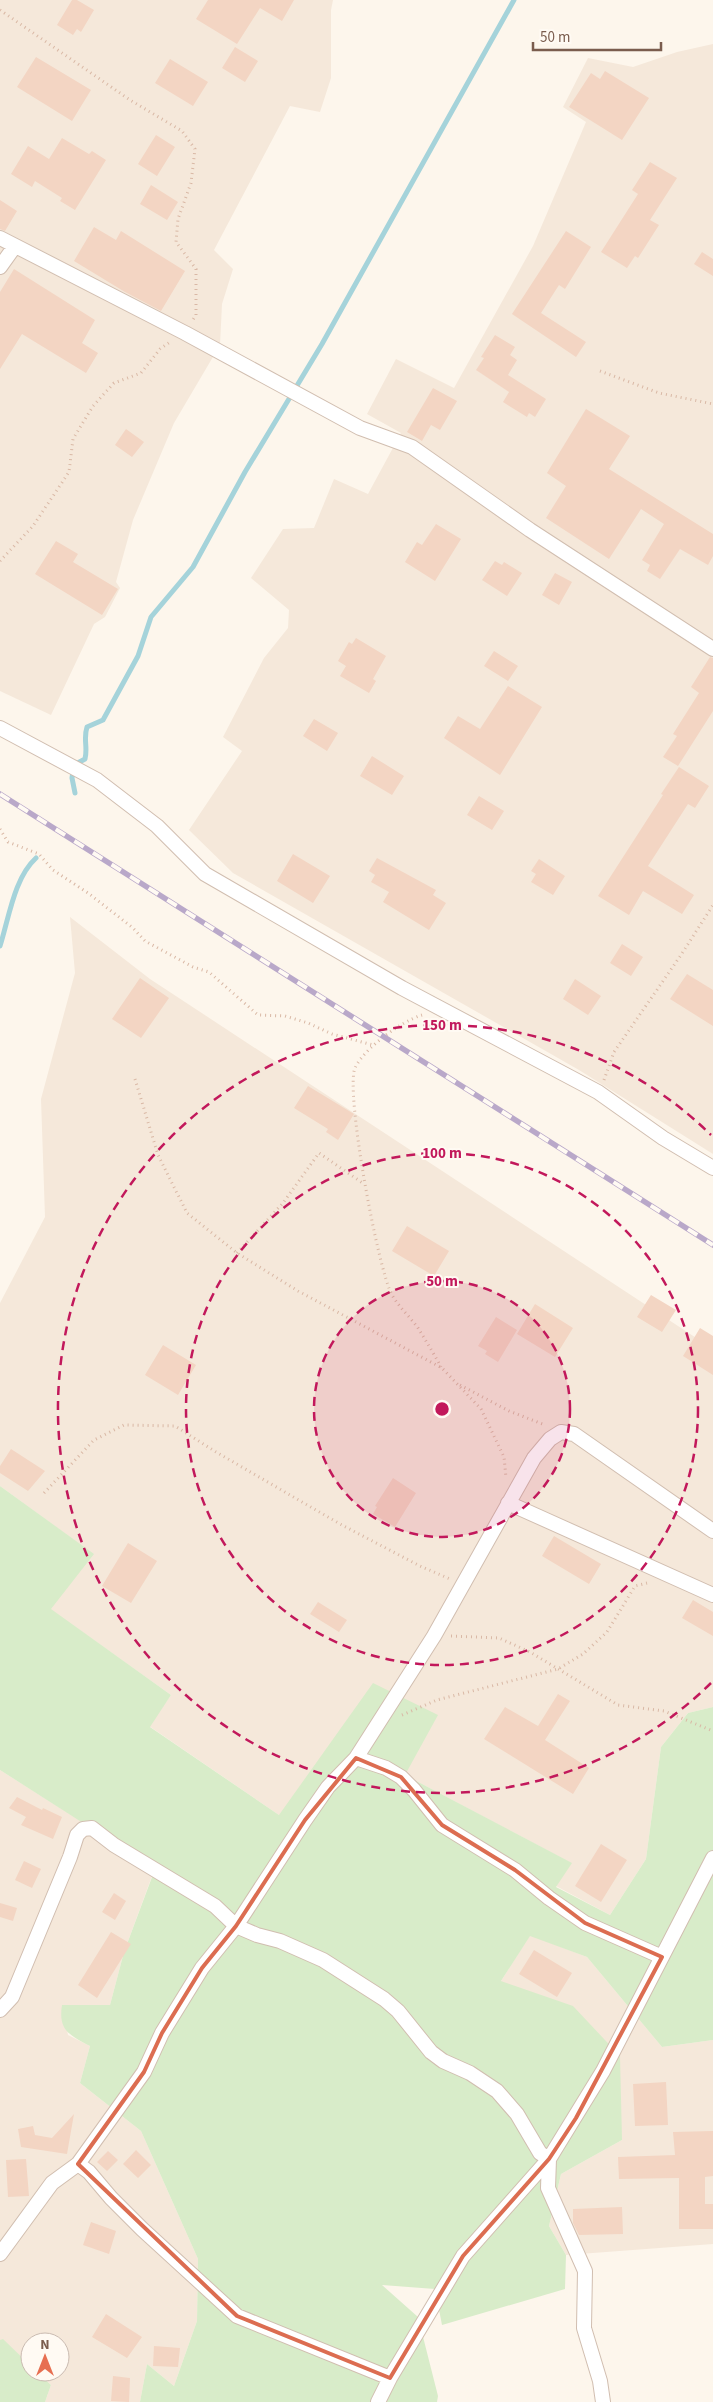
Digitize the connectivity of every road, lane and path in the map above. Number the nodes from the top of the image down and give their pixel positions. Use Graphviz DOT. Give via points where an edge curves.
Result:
graph roads {
  1 [pos="0,10"];
  2 [pos="0,238"];
  3 [pos="15,246"];
  4 [pos="0,267"];
  5 [pos="185,333"];
  6 [pos="600,372"];
  7 [pos="713,404"];
  8 [pos="0,562"];
  9 [pos="713,649"];
  10 [pos="0,728"];
  11 [pos="0,829"];
  12 [pos="713,905"];
  13 [pos="443,1010"];
  14 [pos="373,1045"];
  15 [pos="135,1079"];
  16 [pos="598,1092"];
  17 [pos="713,1168"];
  18 [pos="364,1184"];
  19 [pos="237,1253"];
  20 [pos="442,1368"];
  21 [pos="457,1384"];
  22 [pos="562,1432"];
  23 [pos="44,1494"];
  24 [pos="508,1503"];
  25 [pos="713,1531"];
  26 [pos="649,1582"];
  27 [pos="462,1584"];
  28 [pos="713,1595"];
  29 [pos="434,1636"];
  30 [pos="558,1669"];
  31 [pos="378,1724"];
  32 [pos="713,1731"];
  33 [pos="356,1758"];
  34 [pos="713,1858"];
  35 [pos="236,1926"];
  36 [pos="662,1957"];
  37 [pos="0,2010"];
  38 [pos="549,2159"];
  39 [pos="78,2164"];
  40 [pos="0,2254"];
  41 [pos="390,2378"];
  42 [pos="378,2402"];
  43 [pos="603,2402"];
  1 -- 5 [label="path" via="130,100 182,131 195,149 191,184 178,218 176,242 196,268 196,315"];
  2 -- 3 [label="street"];
  3 -- 4 [label="street"];
  3 -- 5 [label="street"];
  5 -- 8 [label="path" via="160,349 141,373 114,383 93,406 73,439 69,472 34,526"];
  5 -- 9 [label="street" via="360,428 412,447 530,530"];
  6 -- 7 [label="path" via="659,393"];
  10 -- 13 [label="street" via="97,780 157,826 205,874"];
  11 -- 14 [label="path" via="8,842 39,854 53,870 70,879 145,941 192,967 209,972 258,1015 285,1016"];
  12 -- 16 [label="path" via="614,1052"];
  13 -- 14 [label="path" via="411,1018"];
  13 -- 16 [label="street"];
  14 -- 18 [label="path" via="355,1069 354,1078 353,1097"];
  15 -- 19 [label="path" via="158,1155 187,1213"];
  16 -- 17 [label="street" via="663,1138"];
  18 -- 19 [label="path" via="319,1153 282,1203"];
  18 -- 20 [label="path" via="392,1294 418,1328"];
  19 -- 20 [label="path" via="298,1291"];
  20 -- 21 [label="path"];
  21 -- 22 [label="path" via="509,1412"];
  21 -- 24 [label="path" via="481,1409 504,1457"];
  22 -- 24 [label="street" via="534,1458"];
  22 -- 25 [label="street" via="574,1434"];
  23 -- 27 [label="path" via="94,1440 124,1425 175,1426 340,1524"];
  24 -- 27 [label="street"];
  24 -- 28 [label="street"];
  26 -- 30 [label="path" via="635,1586 607,1632 583,1654"];
  27 -- 29 [label="street"];
  29 -- 30 [label="path" via="499,1638"];
  29 -- 31 [label="street"];
  30 -- 31 [label="path" via="437,1700"];
  30 -- 32 [label="path" via="618,1705 664,1712"];
  31 -- 33 [label="street"];
  33 -- 35 [label="street" via="328,1787 304,1820"];
  33 -- 36 [label="street" via="401,1777 442,1825 516,1870 585,1923"];
  34 -- 36 [label="street"];
  35 -- 37 [label="street" via="215,1906 114,1845 92,1828 83,1828 77,1835 12,1997"];
  35 -- 38 [label="street" via="280,1940 323,1960 384,1999 398,2011 431,2052 497,2091 517,2114 540,2153"];
  35 -- 39 [label="street" via="202,1968 162,2033 144,2072"];
  36 -- 38 [label="street" via="603,2071"];
  38 -- 41 [label="street" via="463,2256"];
  38 -- 43 [label="street" via="548,2188 585,2271 584,2328"];
  39 -- 40 [label="street" via="52,2183"];
  39 -- 41 [label="street" via="236,2316"];
  41 -- 42 [label="street"];
}
